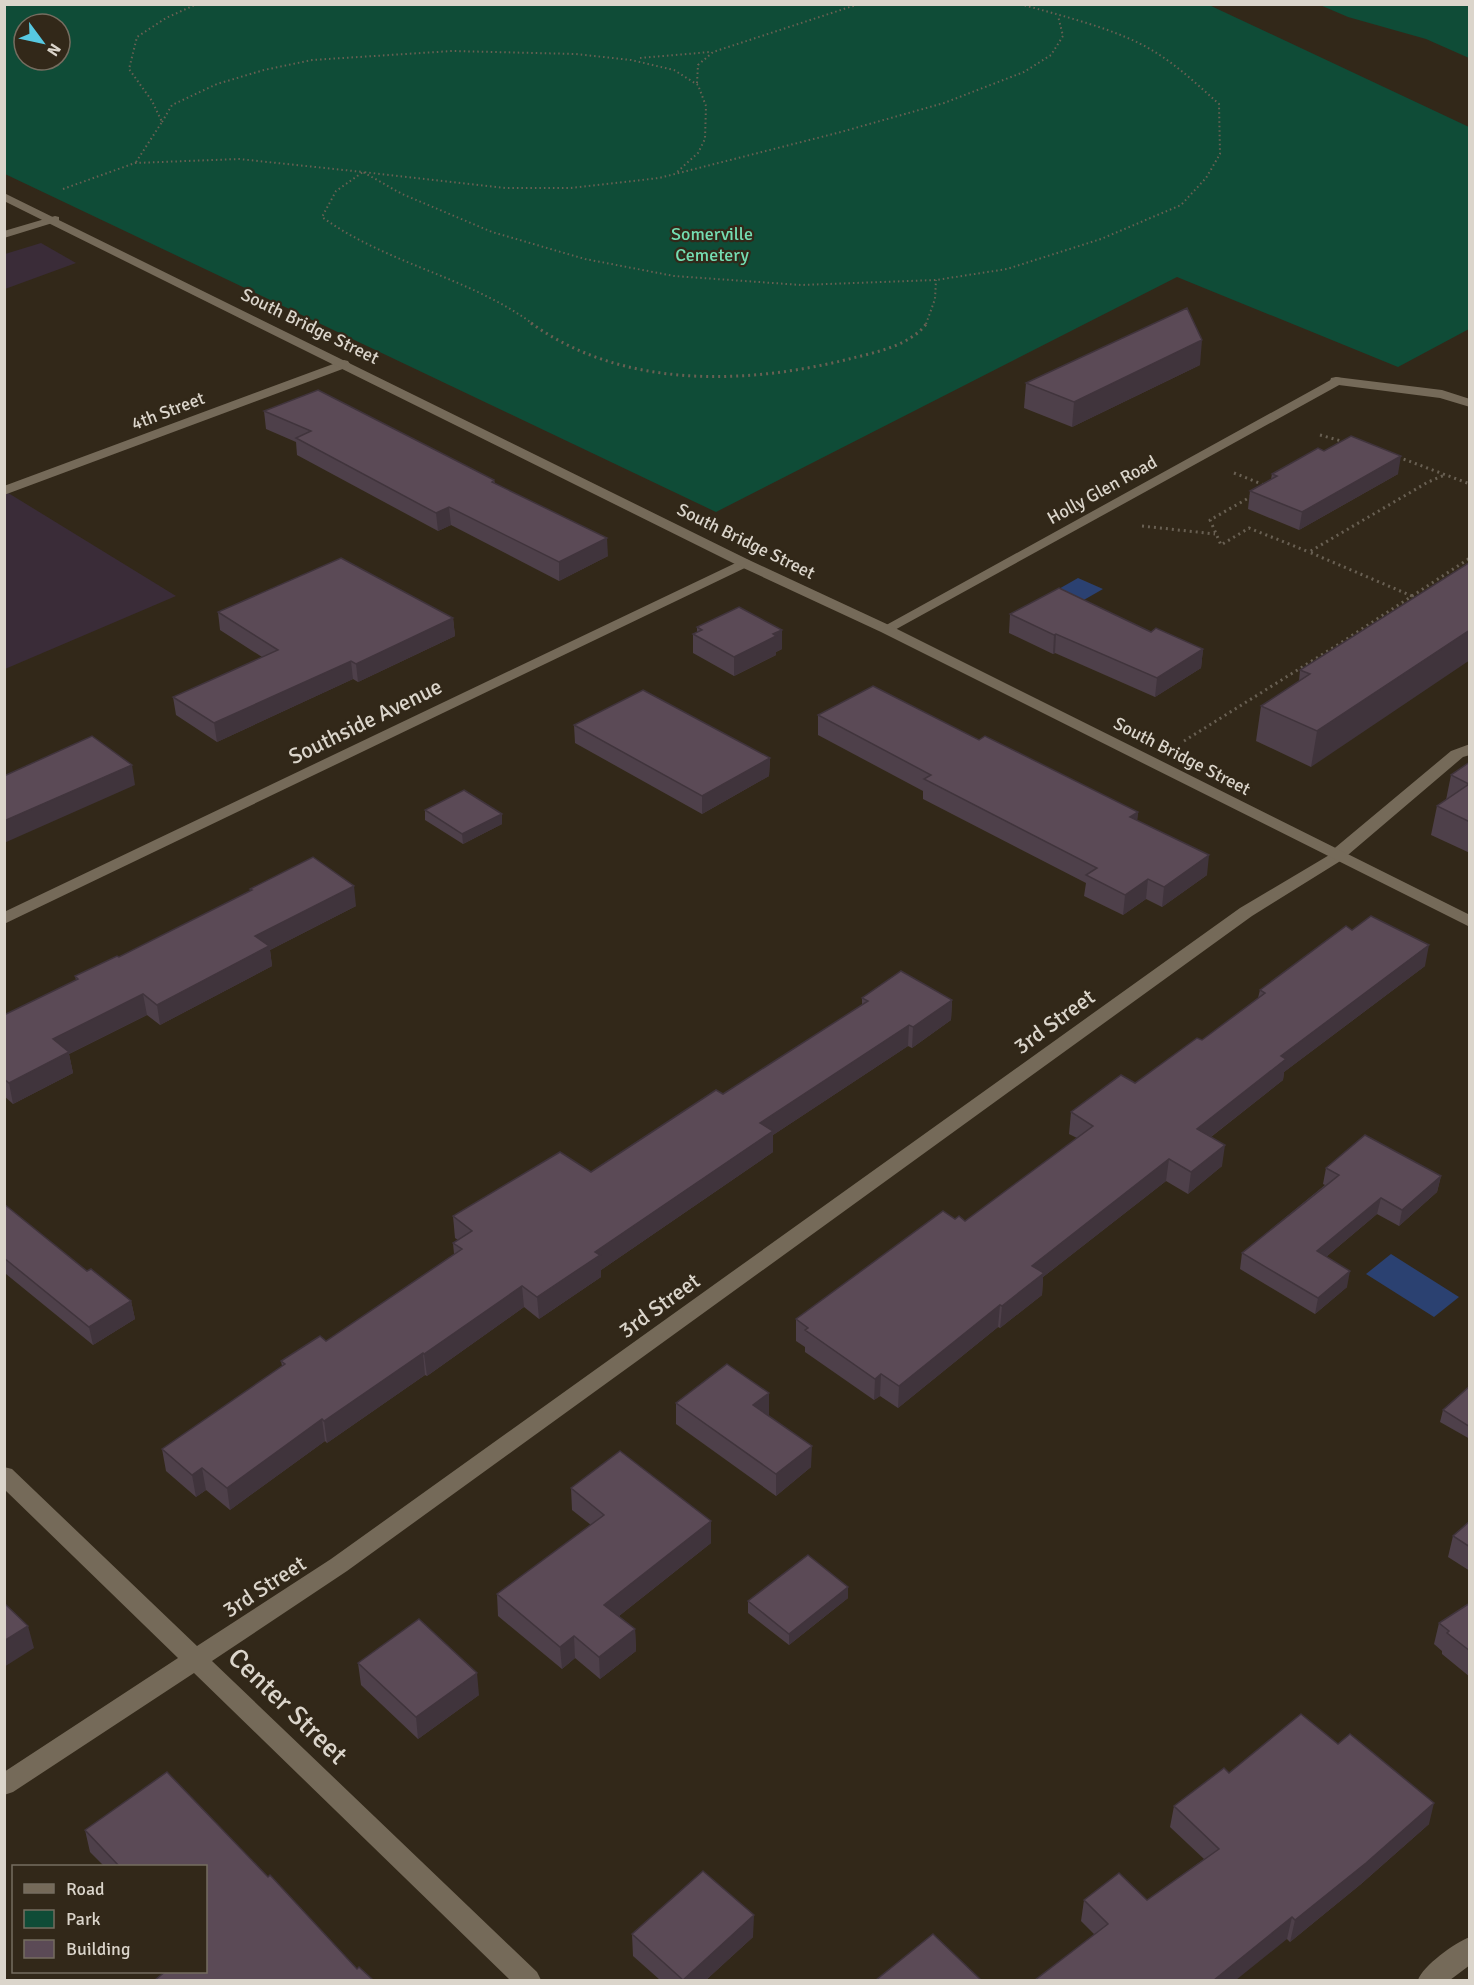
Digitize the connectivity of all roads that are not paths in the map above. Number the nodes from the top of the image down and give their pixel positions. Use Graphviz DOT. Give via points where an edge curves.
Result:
graph roads {
  1 [pos="4,196"];
  2 [pos="55,219"];
  3 [pos="4,235"];
  4 [pos="344,364"];
  5 [pos="1470,404"];
  6 [pos="4,491"];
  7 [pos="744,562"];
  8 [pos="886,629"];
  9 [pos="1470,749"];
  10 [pos="1336,856"];
  11 [pos="4,920"];
  12 [pos="1470,922"];
  13 [pos="4,1476"];
  14 [pos="196,1659"];
  15 [pos="4,1785"];
  16 [pos="1470,1949"];
  17 [pos="528,1980"];
  18 [pos="1431,1980"];
  1 -- 2 [label="street, South Bridge Street"];
  2 -- 3 [label="street"];
  2 -- 4 [label="street, South Bridge Street"];
  4 -- 6 [label="street, 4th Street"];
  4 -- 7 [label="street, South Bridge Street"];
  5 -- 8 [label="street, Holly Glen Road" via="1442,394 1336,381"];
  7 -- 8 [label="street, South Bridge Street"];
  7 -- 11 [label="street, Southside Avenue"];
  8 -- 10 [label="street, South Bridge Street"];
  9 -- 10 [label="street, 3rd Street" via="1457,754"];
  10 -- 12 [label="street, South Bridge Street"];
  10 -- 14 [label="street, 3rd Street" via="1246,912 349,1558"];
  13 -- 14 [label="street, Center Street"];
  14 -- 15 [label="street, 3rd Street"];
  14 -- 17 [label="street, Center Street"];
  16 -- 18 [label="street"];
}
